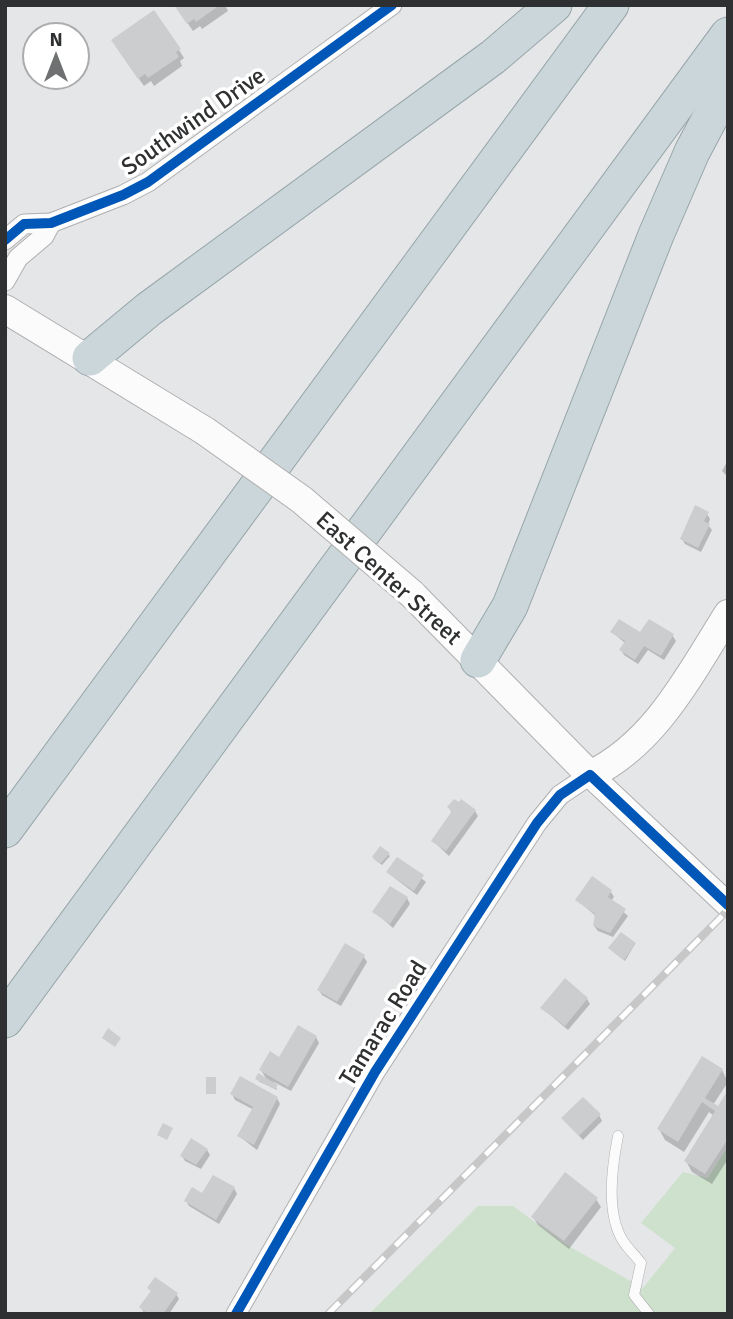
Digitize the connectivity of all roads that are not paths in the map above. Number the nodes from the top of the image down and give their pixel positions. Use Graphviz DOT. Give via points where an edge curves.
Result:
graph roads {
  1 [pos="392,5"];
  2 [pos="554,5"];
  3 [pos="611,5"];
  4 [pos="728,35"];
  5 [pos="728,84"];
  6 [pos="51,223"];
  7 [pos="5,240"];
  8 [pos="5,281"];
  9 [pos="5,309"];
  10 [pos="90,358"];
  11 [pos="728,614"];
  12 [pos="478,660"];
  13 [pos="590,775"];
  14 [pos="5,830"];
  15 [pos="728,905"];
  16 [pos="5,1020"];
  17 [pos="618,1136"];
  18 [pos="236,1314"];
  19 [pos="649,1314"];
  1 -- 6 [label="street, Southwind Drive" via="148,182"];
  2 -- 10 [label="highway" via="493,57 149,309"];
  3 -- 14 [label="highway"];
  4 -- 16 [label="highway"];
  5 -- 12 [label="highway" via="702,130 656,235 510,606"];
  6 -- 7 [label="street, Southwind Drive" via="24,224"];
  6 -- 8 [label="street, Southwind Drive" via="44,236 18,258"];
  9 -- 10 [label="main road, East Center Street"];
  10 -- 12 [label="main road, East Center Street, bridge" via="205,431 312,508 412,594"];
  11 -- 13 [label="main road" via="649,731 625,755"];
  12 -- 13 [label="main road, East Center Street"];
  13 -- 15 [label="street, East Center Street"];
  13 -- 18 [label="street, Tamarac Road" via="560,795 537,822 375,1072"];
  17 -- 19 [label="lane" via="614,1206 622,1239 641,1263 634,1295"];
}
